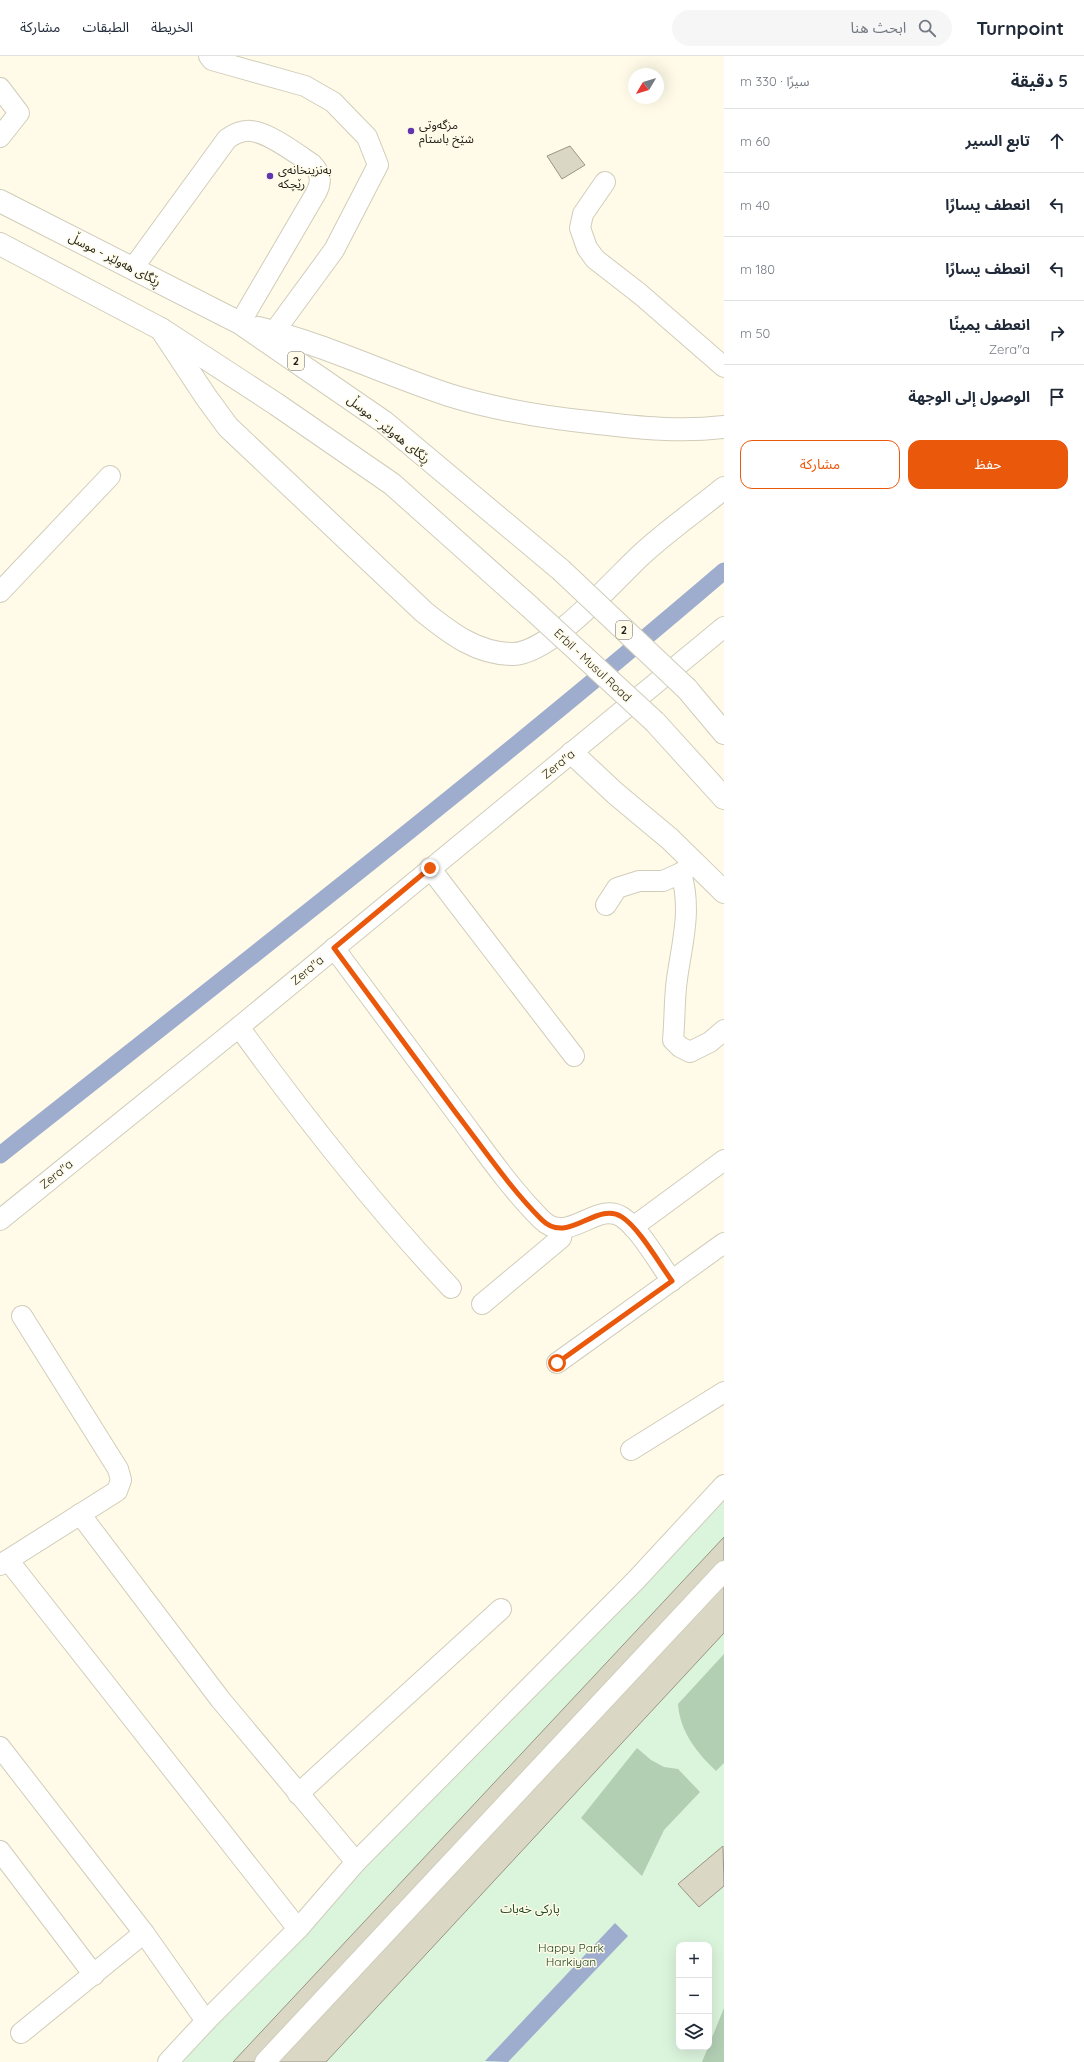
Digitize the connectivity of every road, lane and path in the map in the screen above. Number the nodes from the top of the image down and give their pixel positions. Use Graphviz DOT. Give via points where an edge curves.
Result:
graph roads {
  1 [pos="209,57"];
  2 [pos="0,88"];
  3 [pos="0,137"];
  4 [pos="605,182"];
  5 [pos="0,201"];
  6 [pos="0,244"];
  7 [pos="133,268"];
  8 [pos="240,323"];
  9 [pos="161,328"];
  10 [pos="274,332"];
  11 [pos="724,367"];
  12 [pos="724,427"];
  13 [pos="110,476"];
  14 [pos="724,488"];
  15 [pos="0,592"];
  16 [pos="724,627"];
  17 [pos="724,733"];
  18 [pos="572,753"];
  19 [pos="724,798"];
  20 [pos="430,868"];
  21 [pos="689,868"];
  22 [pos="724,892"];
  23 [pos="606,905"];
  24 [pos="334,948"];
  25 [pos="239,1027"];
  26 [pos="724,1030"];
  27 [pos="574,1056"];
  28 [pos="724,1160"];
  29 [pos="0,1220"];
  30 [pos="633,1227"];
  31 [pos="563,1229"];
  32 [pos="724,1243"];
  33 [pos="672,1281"];
  34 [pos="451,1288"];
  35 [pos="482,1304"];
  36 [pos="22,1316"];
  37 [pos="557,1363"];
  38 [pos="724,1392"];
  39 [pos="631,1450"];
  40 [pos="724,1485"];
  41 [pos="80,1514"];
  42 [pos="4,1563"];
  43 [pos="724,1571"];
  44 [pos="501,1609"];
  45 [pos="0,1746"];
  46 [pos="298,1794"];
  47 [pos="0,1851"];
  48 [pos="356,1862"];
  49 [pos="298,1929"];
  50 [pos="144,1933"];
  51 [pos="94,1975"];
  52 [pos="206,2021"];
  53 [pos="21,2033"];
  54 [pos="168,2062"];
  55 [pos="265,2062"];
  1 -- 10 [label="street" via="305,86 333,102 367,137 378,165 334,250"];
  2 -- 3 [label="street" via="19,113"];
  4 -- 11 [label="street" via="584,214 580,228 587,248 595,259 640,294"];
  5 -- 7 [label="highway, ڕێگای هەولێر - موسڵ / 2"];
  6 -- 9 [label="highway"];
  7 -- 8 [label="highway, ڕێگای هەولێر - موسڵ / 2"];
  7 -- 8 [label="street" via="228,139 234,134 250,130 266,136 312,164 317,169 320,181 316,193"];
  8 -- 10 [label="highway"];
  8 -- 17 [label="highway, ڕێگای هەولێر - موسڵ / 2, bridge" via="384,422 561,570 687,690"];
  9 -- 14 [label="highway" via="228,427 424,612 457,638 488,651 514,654 539,645 583,611 642,554"];
  9 -- 19 [label="highway, Erbil - Musul Road, bridge" via="392,484 655,722"];
  10 -- 12 [label="highway" via="450,395 510,409 560,419 645,429 693,431"];
  13 -- 15 [label="street"];
  16 -- 18 [label="street, Zera\"a"];
  18 -- 20 [label="street, Zera\"a"];
  18 -- 21 [label="highway" via="616,794 640,812"];
  20 -- 24 [label="street, Zera\"a"];
  20 -- 27 [label="street"];
  21 -- 22 [label="highway"];
  21 -- 23 [label="street" via="663,881 640,881 617,888"];
  21 -- 26 [label="street" via="685,886 686,934 677,980 673,1040 690,1052 710,1042"];
  24 -- 25 [label="street, Zera\"a"];
  24 -- 31 [label="street" via="497,1167 541,1219 551,1228"];
  25 -- 29 [label="street, Zera\"a"];
  25 -- 34 [label="street" via="337,1158"];
  28 -- 30 [label="street"];
  30 -- 31 [label="street" via="621,1216 607,1213"];
  30 -- 33 [label="street"];
  31 -- 35 [label="street" via="561,1238"];
  32 -- 33 [label="street"];
  33 -- 37 [label="street"];
  36 -- 41 [label="street" via="118,1469 121,1480 117,1491"];
  38 -- 39 [label="street"];
  40 -- 48 [label="street" via="636,1580"];
  41 -- 42 [label="street"];
  41 -- 46 [label="street" via="220,1699"];
  42 -- 49 [label="street"];
  43 -- 55 [label="street"];
  44 -- 46 [label="street"];
  45 -- 50 [label="street"];
  46 -- 48 [label="street"];
  47 -- 51 [label="street"];
  48 -- 49 [label="street"];
  49 -- 52 [label="street"];
  50 -- 51 [label="street"];
  50 -- 52 [label="street"];
  51 -- 53 [label="street"];
  52 -- 54 [label="street"];
}
